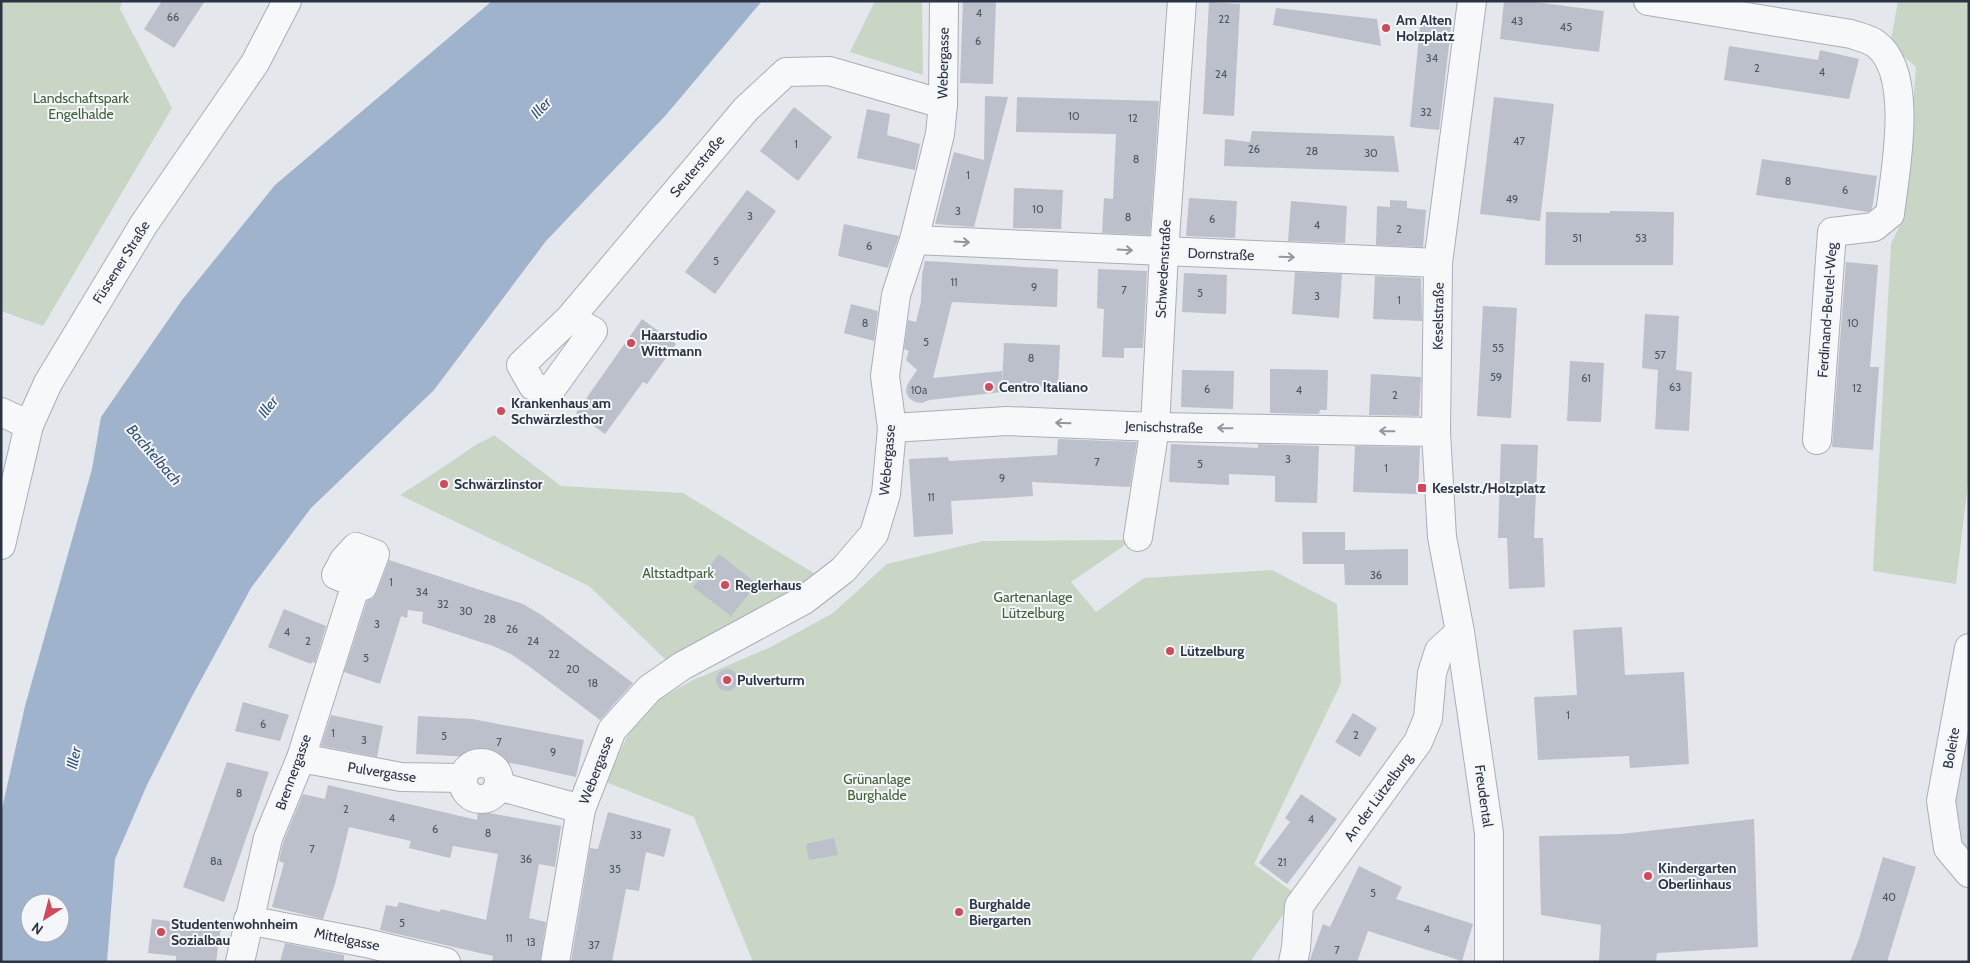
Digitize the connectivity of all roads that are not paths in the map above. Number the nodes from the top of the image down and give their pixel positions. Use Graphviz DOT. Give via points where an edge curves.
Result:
graph roads {
  1 [pos="287,1"];
  2 [pos="944,1"];
  3 [pos="1182,1"];
  4 [pos="1472,1"];
  5 [pos="1648,1"];
  6 [pos="943,104"];
  7 [pos="914,240"];
  8 [pos="1164,252"];
  9 [pos="1438,263"];
  10 [pos="533,386"];
  11 [pos="1,412"];
  12 [pos="29,425"];
  13 [pos="1155,427"];
  14 [pos="892,428"];
  15 [pos="1436,432"];
  16 [pos="1817,440"];
  17 [pos="1138,537"];
  18 [pos="1,545"];
  19 [pos="356,584"];
  20 [pos="1460,632"];
  21 [pos="1969,648"];
  22 [pos="301,758"];
  23 [pos="581,809"];
  24 [pos="1969,873"];
  25 [pos="248,920"];
  26 [pos="240,962"];
  27 [pos="446,962"];
  28 [pos="555,962"];
  29 [pos="1292,962"];
  30 [pos="1489,962"];
  1 -- 12 [label="street, Füssener Straße" via="255,63 144,224 68,348"];
  2 -- 6 [label="street, Webergasse"];
  3 -- 8 [label="street, Schwedenstraße"];
  4 -- 9 [label="street, Keselstraße"];
  5 -- 16 [label="street, Ferdinand-Beutel-Weg" via="1851,34 1876,44 1888,57 1895,75 1900,120 1890,214 1874,227 1832,232"];
  6 -- 7 [label="street, Webergasse" via="940,134"];
  6 -- 10 [label="street, Seuterstraße" via="829,71 786,72 746,109 570,318 521,365"];
  7 -- 8 [label="street, Dornstraße, one-way"];
  7 -- 14 [label="street, Webergasse" via="896,295 885,376"];
  8 -- 9 [label="street, Dornstraße, one-way"];
  8 -- 13 [label="street, Schwedenstraße"];
  9 -- 15 [label="street, Keselstraße"];
  11 -- 12 [label="street"];
  12 -- 18 [label="street, Füssener Straße"];
  13 -- 14 [label="street, Jenischstraße, one-way" via="1007,421"];
  15 -- 13 [label="street, Jenischstraße, one-way"];
  13 -- 17 [label="street, Schwedenstraße"];
  14 -- 23 [label="street, Webergasse" via="886,494 874,534 843,570 804,600 682,666 649,689 612,730"];
  15 -- 20 [label="street, Keselstraße" via="1442,537"];
  19 -- 22 [label="street, Brennergasse"];
  20 -- 29 [label="street, An der Lützelburg" via="1440,651 1432,673 1428,718 1418,742 1299,906"];
  20 -- 30 [label="street, Freudental" via="1490,833"];
  21 -- 24 [label="street, Boleite" via="1941,802 1948,848"];
  22 -- 23 [label="street, Pulvergasse" via="401,777 463,778 468,768 485,763 498,774 498,786"];
  22 -- 25 [label="street, Brennergasse" via="268,838"];
  23 -- 28 [label="street, Webergasse"];
  25 -- 26 [label="street, Brennergasse"];
  25 -- 27 [label="street, Mittelgasse"];
}
